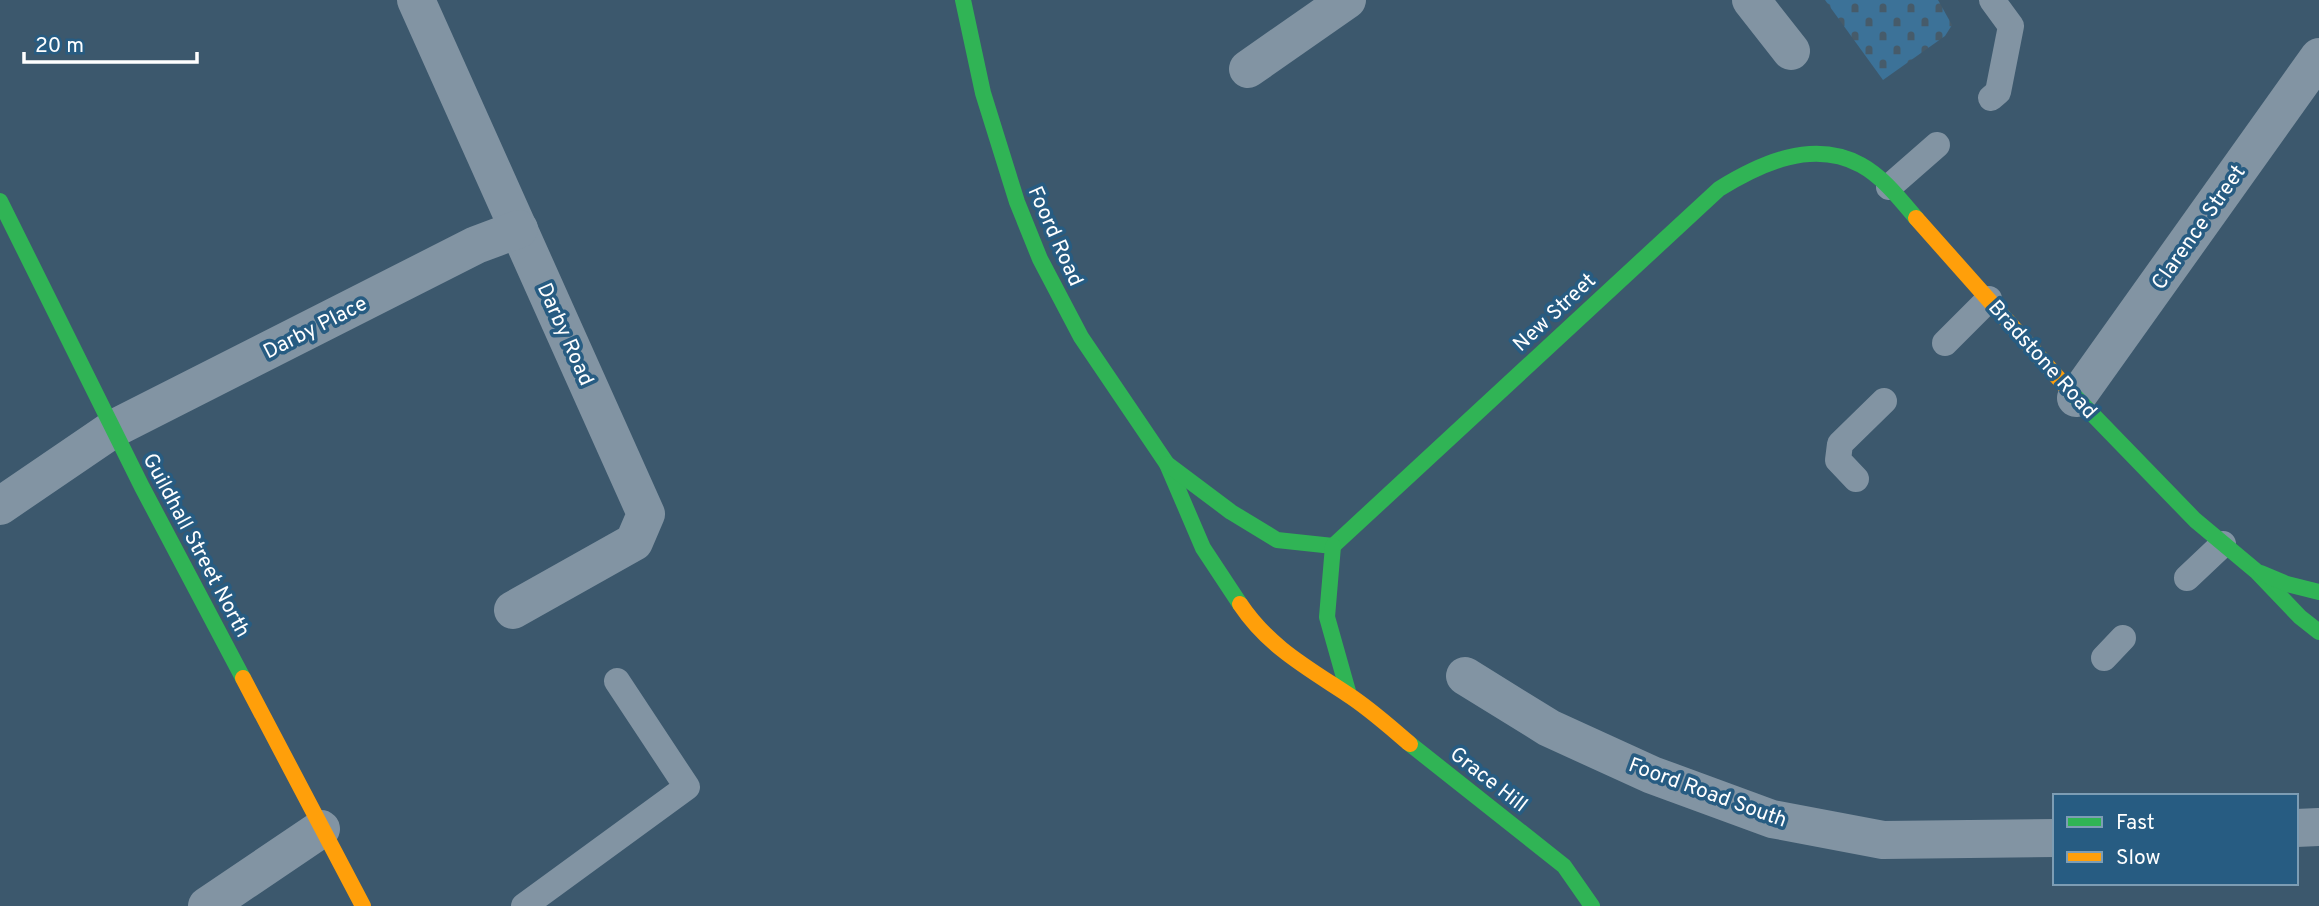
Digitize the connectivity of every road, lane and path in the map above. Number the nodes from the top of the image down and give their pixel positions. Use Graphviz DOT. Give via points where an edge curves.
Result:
graph roads {
  1 [pos="416,0"];
  2 [pos="963,0"];
  3 [pos="1347,0"];
  4 [pos="1751,0"];
  5 [pos="1992,0"];
  6 [pos="1791,51"];
  7 [pos="2319,57"];
  8 [pos="1248,69"];
  9 [pos="1991,98"];
  10 [pos="1937,145"];
  11 [pos="1828,155"];
  12 [pos="1889,187"];
  13 [pos="0,201"];
  14 [pos="519,229"];
  15 [pos="1989,299"];
  16 [pos="1945,343"];
  17 [pos="2076,398"];
  18 [pos="1884,401"];
  19 [pos="113,429"];
  20 [pos="1167,464"];
  21 [pos="1856,478"];
  22 [pos="0,506"];
  23 [pos="2223,544"];
  24 [pos="1333,546"];
  25 [pos="2256,571"];
  26 [pos="2187,578"];
  27 [pos="2319,592"];
  28 [pos="513,610"];
  29 [pos="2319,632"];
  30 [pos="2123,638"];
  31 [pos="2104,658"];
  32 [pos="1465,676"];
  33 [pos="617,681"];
  34 [pos="1349,695"];
  35 [pos="2319,827"];
  36 [pos="2298,828"];
  37 [pos="321,829"];
  38 [pos="2053,838"];
  39 [pos="206,906"];
  40 [pos="363,906"];
  41 [pos="524,906"];
  42 [pos="1592,906"];
  1 -- 14 [label="street, Darby Road"];
  2 -- 20 [label="main road, Foord Road" via="983,93 1040,259 1081,337"];
  3 -- 8 [label="street"];
  4 -- 6 [label="street"];
  5 -- 9 [label="lane" via="2011,26 1998,92"];
  7 -- 17 [label="street, Clarence Street"];
  10 -- 12 [label="lane"];
  11 -- 12 [label="main road, Bradstone Road" via="1861,164"];
  11 -- 24 [label="main road, New Street" via="1797,154 1746,172 1719,189"];
  12 -- 15 [label="main road, Bradstone Road"];
  13 -- 19 [label="main road, Guildhall Street North"];
  14 -- 19 [label="street, Darby Place" via="476,246"];
  14 -- 28 [label="street, Darby Road" via="646,514 634,542"];
  15 -- 16 [label="lane"];
  15 -- 17 [label="main road, Bradstone Road"];
  17 -- 23 [label="main road, Bradstone Road"];
  18 -- 21 [label="lane" via="1840,444 1838,460"];
  19 -- 22 [label="street, Darby Place"];
  19 -- 37 [label="main road, Guildhall Street North"];
  20 -- 24 [label="main road" via="1277,540"];
  20 -- 34 [label="main road, Grace Hill" via="1203,548 1252,622 1298,664"];
  23 -- 25 [label="main road, Bradstone Road"];
  23 -- 26 [label="lane"];
  24 -- 34 [label="main road" via="1327,617"];
  25 -- 27 [label="main road"];
  25 -- 29 [label="main road"];
  30 -- 31 [label="lane"];
  32 -- 38 [label="street, Foord Road South" via="1549,728 1652,775 1772,819 1883,840"];
  33 -- 41 [label="lane" via="687,787"];
  34 -- 42 [label="main road, Grace Hill" via="1564,866"];
  35 -- 36 [label="street"];
  37 -- 39 [label="street"];
  37 -- 40 [label="main road, Guildhall Street North"];
}
